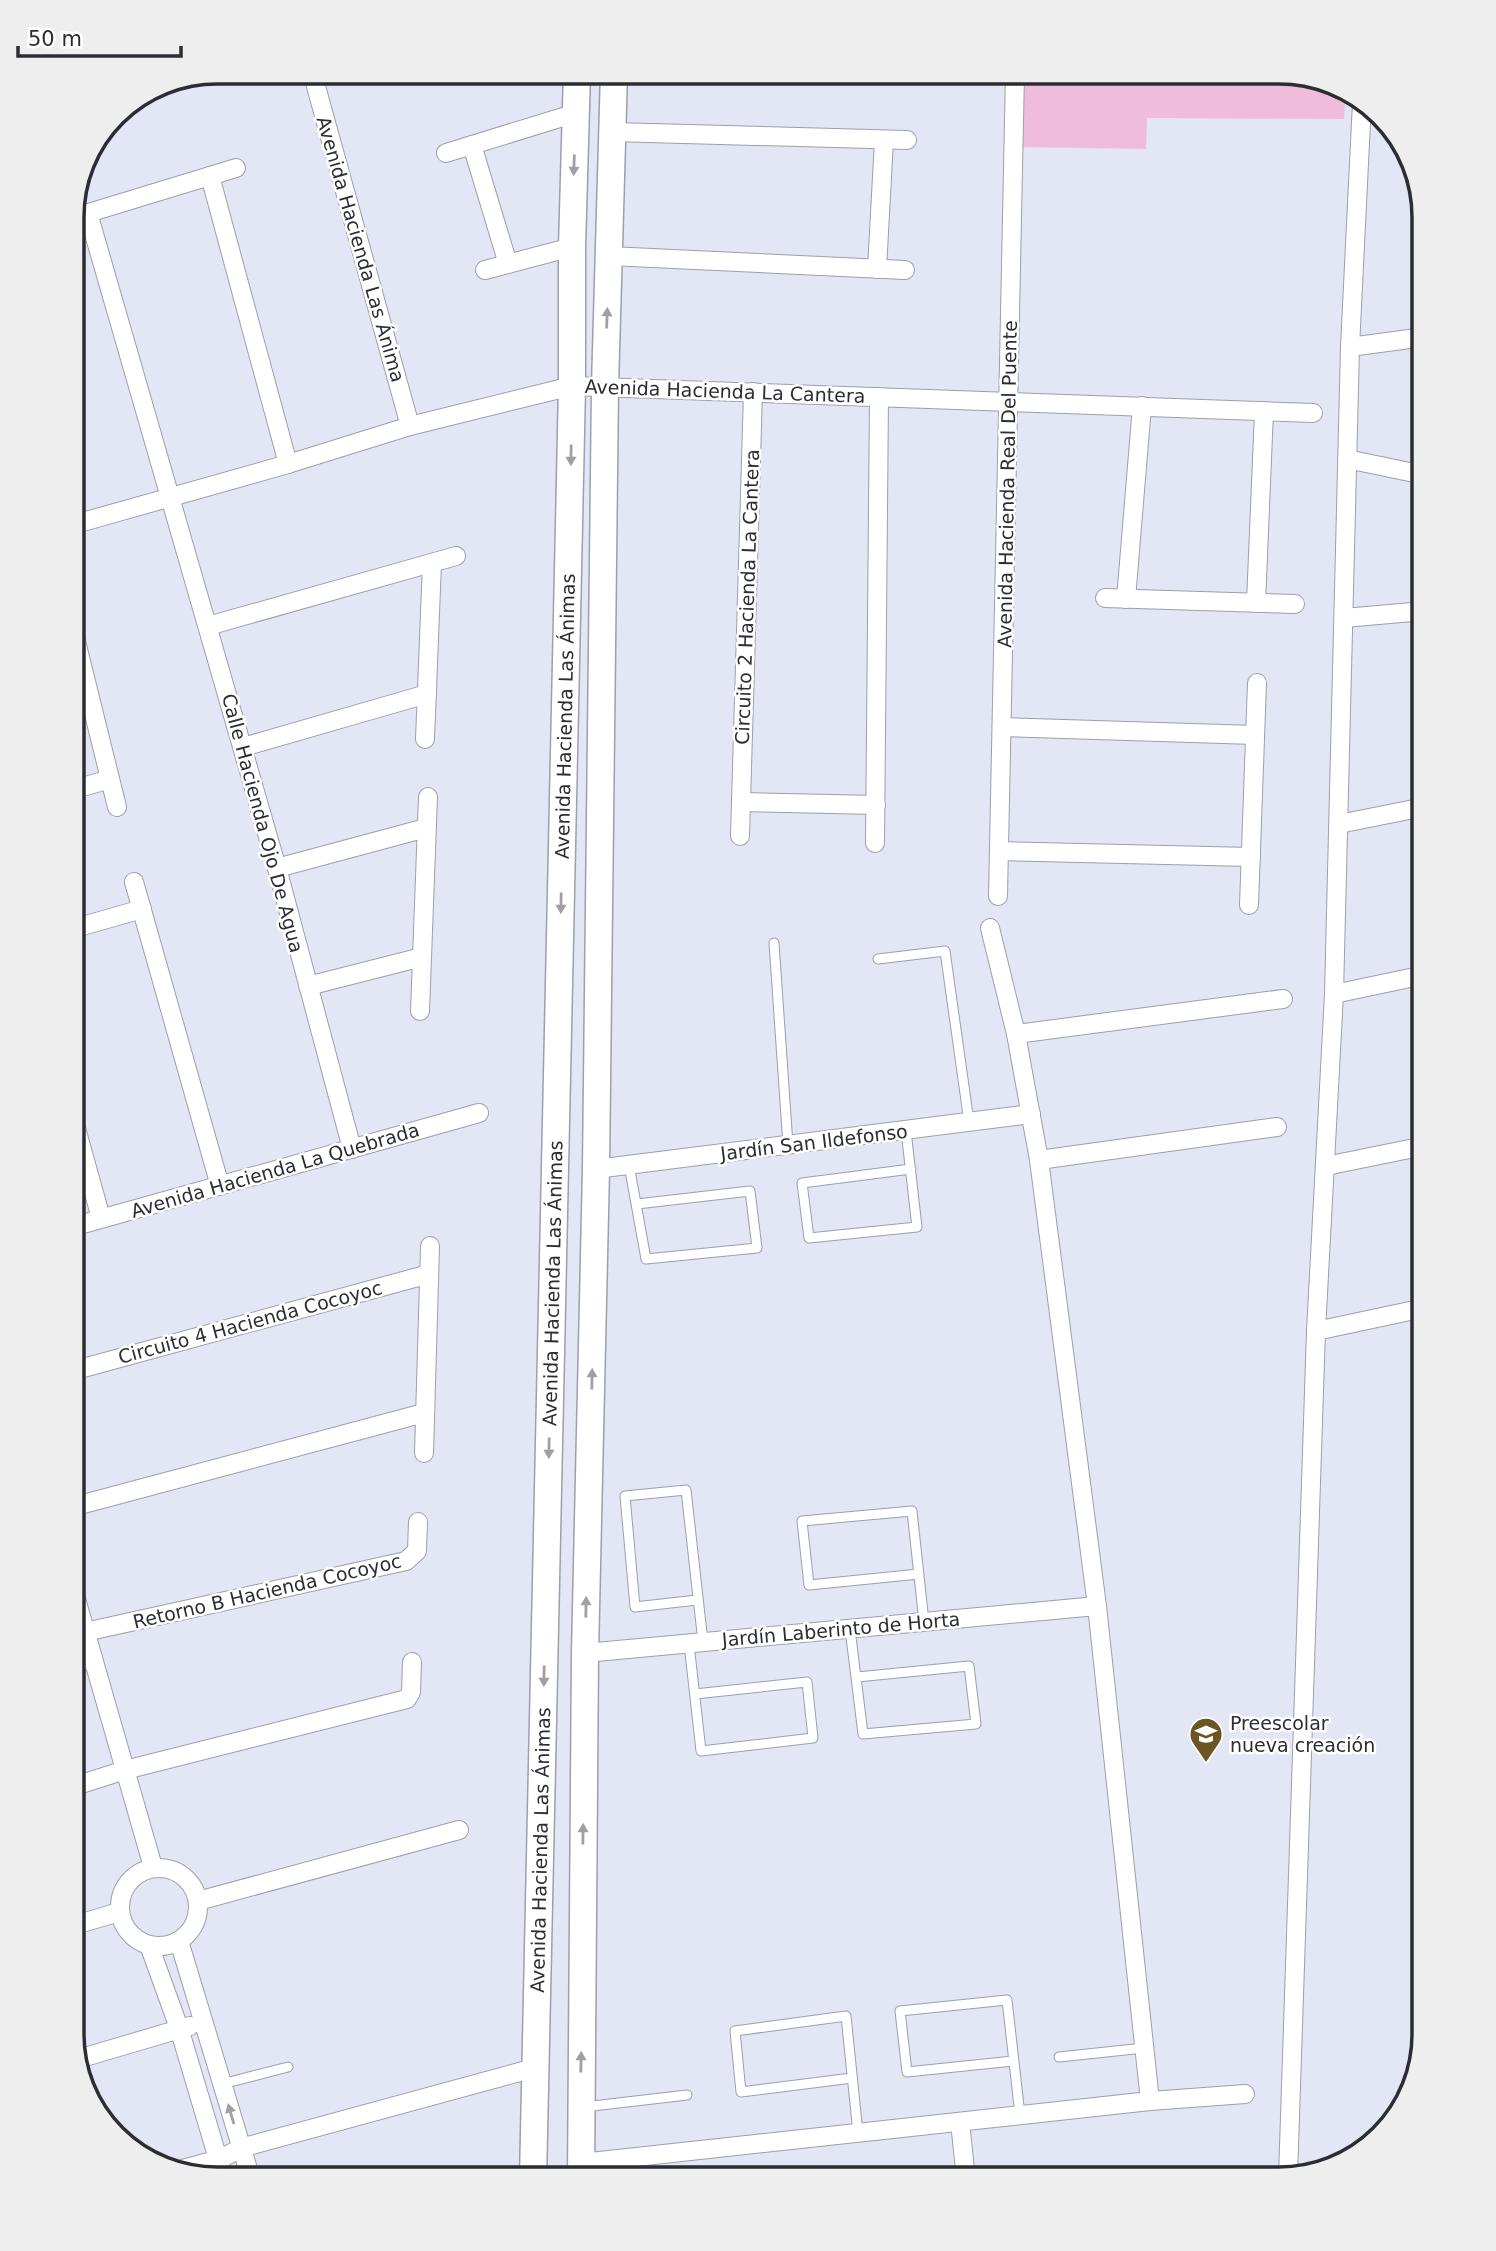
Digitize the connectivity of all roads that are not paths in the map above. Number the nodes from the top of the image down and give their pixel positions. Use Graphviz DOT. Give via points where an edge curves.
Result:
graph roads {
  1 [pos="315,84"];
  2 [pos="577,84"];
  3 [pos="614,84"];
  4 [pos="1015,84"];
  5 [pos="1361,112"];
  6 [pos="576,113"];
  7 [pos="612,132"];
  8 [pos="884,140"];
  9 [pos="907,140"];
  10 [pos="472,145"];
  11 [pos="446,153"];
  12 [pos="236,168"];
  13 [pos="210,176"];
  14 [pos="84,215"];
  15 [pos="84,229"];
  16 [pos="572,247"];
  17 [pos="609,256"];
  18 [pos="508,264"];
  19 [pos="877,269"];
  20 [pos="485,270"];
  21 [pos="905,270"];
  22 [pos="1412,339"];
  23 [pos="1350,347"];
  24 [pos="572,386"];
  25 [pos="605,386"];
  26 [pos="753,392"];
  27 [pos="879,397"];
  28 [pos="1009,402"];
  29 [pos="1142,406"];
  30 [pos="1264,411"];
  31 [pos="1313,413"];
  32 [pos="410,426"];
  33 [pos="1347,459"];
  34 [pos="288,464"];
  35 [pos="1412,473"];
  36 [pos="169,499"];
  37 [pos="84,522"];
  38 [pos="456,556"];
  39 [pos="432,563"];
  40 [pos="1105,598"];
  41 [pos="1126,599"];
  42 [pos="1256,603"];
  43 [pos="1295,604"];
  44 [pos="1412,612"];
  45 [pos="1344,618"];
  46 [pos="208,626"];
  47 [pos="1257,683"];
  48 [pos="84,688"];
  49 [pos="427,694"];
  50 [pos="1002,727"];
  51 [pos="1255,734"];
  52 [pos="425,739"];
  53 [pos="243,747"];
  54 [pos="110,779"];
  55 [pos="84,787"];
  56 [pos="428,797"];
  57 [pos="741,802"];
  58 [pos="876,805"];
  59 [pos="117,807"];
  60 [pos="1412,809"];
  61 [pos="1339,824"];
  62 [pos="426,828"];
  63 [pos="740,835"];
  64 [pos="876,843"];
  65 [pos="999,851"];
  66 [pos="1251,857"];
  67 [pos="277,868"];
  68 [pos="134,882"];
  69 [pos="998,896"];
  70 [pos="1249,905"];
  71 [pos="142,909"];
  72 [pos="84,926"];
  73 [pos="990,928"];
  74 [pos="774,943"];
  75 [pos="422,957"];
  76 [pos="878,959"];
  77 [pos="1412,978"];
  78 [pos="308,986"];
  79 [pos="1334,994"];
  80 [pos="1283,999"];
  81 [pos="420,1011"];
  82 [pos="1016,1034"];
  83 [pos="479,1113"];
  84 [pos="1031,1114"];
  85 [pos="970,1124"];
  86 [pos="1277,1127"];
  87 [pos="906,1131"];
  88 [pos="788,1145"];
  89 [pos="1412,1148"];
  90 [pos="352,1149"];
  91 [pos="84,1158"];
  92 [pos="1039,1160"];
  93 [pos="629,1165"];
  94 [pos="1326,1166"];
  95 [pos="596,1169"];
  96 [pos="911,1169"];
  97 [pos="220,1186"];
  98 [pos="637,1205"];
  99 [pos="101,1218"];
  100 [pos="84,1223"];
  101 [pos="430,1246"];
  102 [pos="429,1273"];
  103 [pos="1412,1311"];
  104 [pos="1316,1331"];
  105 [pos="84,1368"];
  106 [pos="424,1413"];
  107 [pos="424,1453"];
  108 [pos="84,1504"];
  109 [pos="418,1522"];
  110 [pos="919,1574"];
  111 [pos="698,1600"];
  112 [pos="1097,1605"];
  113 [pos="924,1622"];
  114 [pos="84,1628"];
  115 [pos="850,1629"];
  116 [pos="85,1632"];
  117 [pos="696,1643"];
  118 [pos="585,1653"];
  119 [pos="93,1658"];
  120 [pos="84,1661"];
  121 [pos="412,1662"];
  122 [pos="856,1677"];
  123 [pos="695,1694"];
  124 [pos="125,1770"];
  125 [pos="84,1783"];
  126 [pos="542,1793"];
  127 [pos="584,1794"];
  128 [pos="459,1830"];
  129 [pos="153,1867"];
  130 [pos="198,1901"];
  131 [pos="120,1912"];
  132 [pos="84,1922"];
  133 [pos="179,1941"];
  134 [pos="149,1945"];
  135 [pos="204,2023"];
  136 [pos="179,2028"];
  137 [pos="1144,2048"];
  138 [pos="86,2057"];
  139 [pos="1059,2057"];
  140 [pos="1013,2061"];
  141 [pos="288,2067"];
  142 [pos="534,2068"];
  143 [pos="852,2078"];
  144 [pos="222,2084"];
  145 [pos="1245,2094"];
  146 [pos="687,2095"];
  147 [pos="1150,2101"];
  148 [pos="580,2107"];
  149 [pos="1020,2115"];
  150 [pos="960,2122"];
  151 [pos="858,2133"];
  152 [pos="241,2148"];
  153 [pos="220,2159"];
  154 [pos="196,2165"];
  155 [pos="1288,2166"];
  156 [pos="222,2167"];
  157 [pos="247,2167"];
  158 [pos="533,2167"];
  159 [pos="581,2167"];
  160 [pos="610,2167"];
  161 [pos="965,2167"];
  1 -- 32 [label="street, Avenida Hacienda Las Ánima"];
  2 -- 6 [label="street, Avenida Hacienda Las Ánimas"];
  3 -- 7 [label="street, Avenida Hacienda Las Ánimas"];
  4 -- 28 [label="street, Avenida Hacienda Real Del Puente"];
  5 -- 23 [label="street"];
  6 -- 10 [label="street"];
  6 -- 16 [label="street, Avenida Hacienda Las Ánimas, one-way"];
  7 -- 8 [label="street"];
  7 -- 17 [label="street, Avenida Hacienda Las Ánimas"];
  8 -- 9 [label="street"];
  8 -- 19 [label="street"];
  10 -- 11 [label="street"];
  10 -- 18 [label="street"];
  12 -- 13 [label="street"];
  13 -- 14 [label="street"];
  13 -- 34 [label="street"];
  15 -- 36 [label="street, Calle Hacienda Ojo De Agua"];
  16 -- 18 [label="street"];
  16 -- 24 [label="street, Avenida Hacienda Las Ánimas"];
  17 -- 19 [label="street"];
  25 -- 17 [label="street, Avenida Hacienda Las Ánimas, one-way"];
  18 -- 20 [label="street"];
  19 -- 21 [label="street"];
  22 -- 23 [label="street"];
  23 -- 33 [label="street"];
  24 -- 25 [label="street, Avenida Hacienda La Cantera"];
  24 -- 32 [label="street, Avenida Hacienda La Cantera"];
  24 -- 126 [label="street, Avenida Hacienda Las Ánimas, one-way"];
  25 -- 26 [label="street, Avenida Hacienda La Cantera"];
  25 -- 95 [label="street, Avenida Hacienda Las Ánimas"];
  26 -- 27 [label="street, Avenida Hacienda La Cantera"];
  26 -- 57 [label="street, Circuito 2 Hacienda La Cantera"];
  27 -- 28 [label="street, Avenida Hacienda La Cantera"];
  27 -- 58 [label="street"];
  28 -- 29 [label="street, Avenida Hacienda La Cantera"];
  28 -- 50 [label="street, Avenida Hacienda Real Del Puente"];
  29 -- 30 [label="street, Avenida Hacienda La Cantera"];
  29 -- 41 [label="street"];
  30 -- 31 [label="street, Avenida Hacienda La Cantera"];
  30 -- 42 [label="street"];
  32 -- 34 [label="street, Avenida Hacienda La Cantera"];
  33 -- 35 [label="street"];
  33 -- 45 [label="street"];
  34 -- 36 [label="street, Avenida Hacienda La Cantera"];
  36 -- 37 [label="street, Avenida Hacienda La Cantera"];
  36 -- 46 [label="street, Calle Hacienda Ojo De Agua"];
  38 -- 39 [label="street"];
  39 -- 46 [label="street"];
  39 -- 49 [label="street"];
  40 -- 41 [label="street"];
  41 -- 42 [label="street"];
  42 -- 43 [label="street"];
  44 -- 45 [label="street"];
  45 -- 61 [label="street"];
  46 -- 53 [label="street, Calle Hacienda Ojo De Agua"];
  47 -- 51 [label="street"];
  48 -- 54 [label="street"];
  49 -- 52 [label="street"];
  49 -- 53 [label="street"];
  50 -- 51 [label="street"];
  50 -- 65 [label="street, Avenida Hacienda Real Del Puente"];
  51 -- 66 [label="street"];
  53 -- 67 [label="street, Calle Hacienda Ojo De Agua"];
  54 -- 55 [label="street"];
  54 -- 59 [label="street"];
  56 -- 62 [label="street"];
  57 -- 58 [label="street"];
  57 -- 63 [label="street, Circuito 2 Hacienda La Cantera"];
  58 -- 64 [label="street"];
  60 -- 61 [label="street"];
  61 -- 79 [label="street"];
  62 -- 67 [label="street"];
  62 -- 75 [label="street"];
  65 -- 66 [label="street"];
  65 -- 69 [label="street, Avenida Hacienda Real Del Puente"];
  66 -- 70 [label="street"];
  67 -- 78 [label="street, Calle Hacienda Ojo De Agua"];
  68 -- 71 [label="street"];
  71 -- 72 [label="street"];
  71 -- 97 [label="street"];
  73 -- 82 [label="street"];
  74 -- 88 [label="lane"];
  75 -- 78 [label="street"];
  75 -- 81 [label="street"];
  76 -- 85 [label="lane" via="945,951"];
  77 -- 79 [label="street"];
  78 -- 90 [label="street, Calle Hacienda Ojo De Agua"];
  79 -- 94 [label="street"];
  80 -- 82 [label="street"];
  82 -- 84 [label="street"];
  83 -- 90 [label="street, Avenida Hacienda La Quebrada"];
  84 -- 85 [label="street, Jardín San Ildefonso"];
  84 -- 92 [label="street"];
  85 -- 87 [label="street, Jardín San Ildefonso"];
  86 -- 92 [label="street"];
  87 -- 88 [label="street, Jardín San Ildefonso"];
  87 -- 96 [label="lane"];
  88 -- 93 [label="street, Jardín San Ildefonso"];
  89 -- 94 [label="street"];
  90 -- 97 [label="street, Avenida Hacienda La Quebrada"];
  91 -- 99 [label="street"];
  92 -- 112 [label="street"];
  93 -- 95 [label="street, Jardín San Ildefonso"];
  93 -- 98 [label="lane"];
  94 -- 104 [label="street"];
  118 -- 95 [label="street, Avenida Hacienda Las Ánimas, one-way"];
  96 -- 96 [label="lane" via="917,1227 808,1238 802,1183"];
  97 -- 99 [label="street, Avenida Hacienda La Quebrada"];
  98 -- 98 [label="lane" via="646,1259 757,1248 750,1191"];
  99 -- 100 [label="street, Avenida Hacienda La Quebrada"];
  101 -- 102 [label="street"];
  102 -- 105 [label="street, Circuito 4 Hacienda Cocoyoc"];
  102 -- 106 [label="street"];
  103 -- 104 [label="street"];
  104 -- 155 [label="street"];
  106 -- 107 [label="street"];
  106 -- 108 [label="street"];
  109 -- 116 [label="street, Retorno B Hacienda Cocoyoc" via="417,1551 406,1561"];
  110 -- 110 [label="lane" via="912,1511 802,1521 809,1585"];
  110 -- 113 [label="lane"];
  111 -- 111 [label="lane" via="686,1490 625,1496 635,1607"];
  111 -- 117 [label="lane"];
  112 -- 113 [label="street, Jardín Laberinto de Horta"];
  112 -- 137 [label="street"];
  113 -- 115 [label="street, Jardín Laberinto de Horta"];
  114 -- 116 [label="street"];
  115 -- 117 [label="street, Jardín Laberinto de Horta"];
  115 -- 122 [label="lane"];
  116 -- 119 [label="street"];
  117 -- 118 [label="street, Jardín Laberinto de Horta"];
  117 -- 123 [label="lane"];
  118 -- 127 [label="street, Avenida Hacienda Las Ánimas"];
  119 -- 120 [label="street"];
  119 -- 124 [label="street"];
  121 -- 124 [label="street" via="407,1699"];
  122 -- 122 [label="lane" via="863,1734 976,1724 969,1666"];
  123 -- 123 [label="lane" via="701,1751 813,1738 807,1682"];
  124 -- 125 [label="street"];
  124 -- 129 [label="street"];
  126 -- 127 [label="street"];
  126 -- 142 [label="street, Avenida Hacienda Las Ánimas"];
  148 -- 127 [label="street, Avenida Hacienda Las Ánimas, one-way"];
  128 -- 130 [label="street"];
  129 -- 130 [label="street" via="183,1875"];
  129 -- 131 [label="street" via="138,1872 127,1883 120,1897"];
  130 -- 133 [label="street" via="198,1916"];
  131 -- 132 [label="street"];
  131 -- 134 [label="street" via="125,1927"];
  133 -- 134 [label="street"];
  133 -- 135 [label="street"];
  134 -- 136 [label="street"];
  135 -- 136 [label="street"];
  135 -- 144 [label="street"];
  136 -- 138 [label="street"];
  136 -- 153 [label="street"];
  137 -- 139 [label="lane"];
  137 -- 147 [label="street"];
  140 -- 140 [label="lane" via="1007,2000 900,2011 907,2072"];
  140 -- 149 [label="lane"];
  141 -- 144 [label="lane"];
  142 -- 152 [label="street"];
  142 -- 158 [label="street, Avenida Hacienda Las Ánimas"];
  143 -- 143 [label="lane" via="846,2016 735,2031 741,2092"];
  143 -- 151 [label="lane"];
  152 -- 144 [label="street, one-way"];
  145 -- 147 [label="street"];
  146 -- 148 [label="lane"];
  147 -- 149 [label="street"];
  148 -- 159 [label="street, Avenida Hacienda Las Ánimas"];
  149 -- 150 [label="street"];
  150 -- 151 [label="street"];
  150 -- 161 [label="street"];
  151 -- 160 [label="street"];
  152 -- 153 [label="street"];
  152 -- 157 [label="street"];
  153 -- 154 [label="street"];
  153 -- 156 [label="street"];
}
